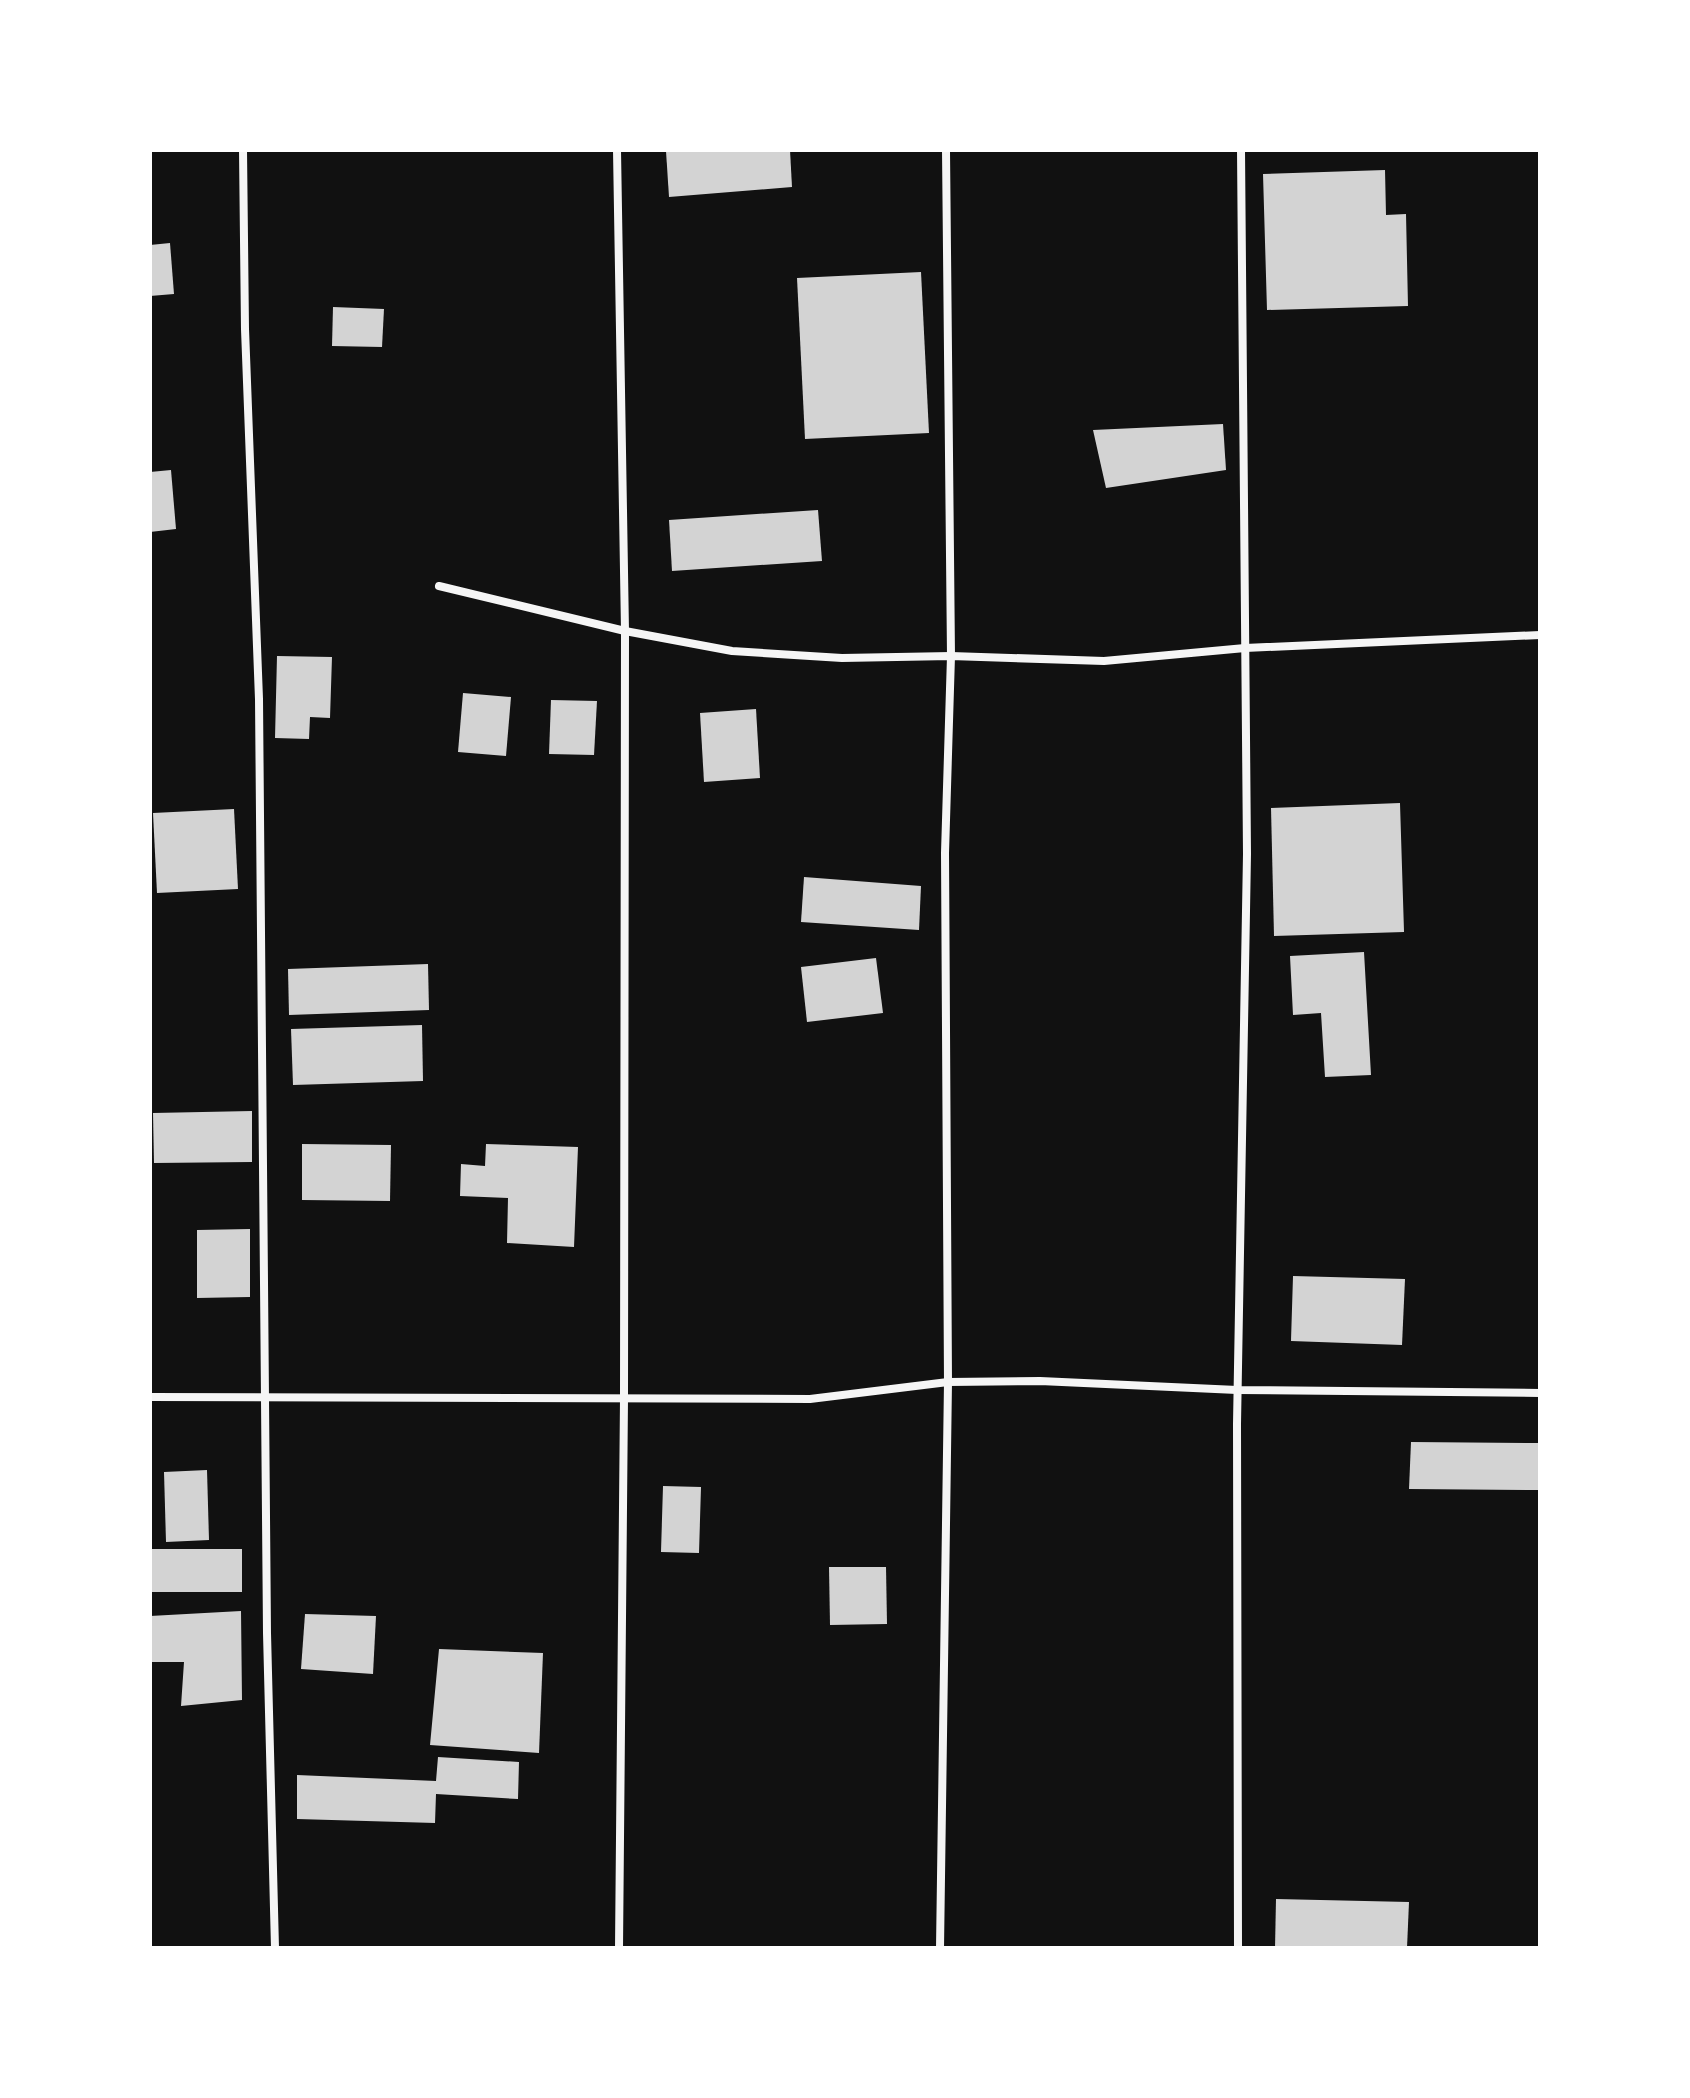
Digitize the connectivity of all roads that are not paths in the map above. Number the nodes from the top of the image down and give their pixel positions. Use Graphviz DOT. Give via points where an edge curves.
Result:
graph roads {
  1 [pos="243,150"];
  2 [pos="617,150"];
  3 [pos="946,150"];
  4 [pos="1241,150"];
  5 [pos="439,586"];
  6 [pos="625,631"];
  7 [pos="1540,635"];
  8 [pos="1245,648"];
  9 [pos="951,656"];
  10 [pos="948,1382"];
  11 [pos="1237,1390"];
  12 [pos="1540,1393"];
  13 [pos="150,1397"];
  14 [pos="266,1398"];
  15 [pos="624,1398"];
  16 [pos="275,1948"];
  17 [pos="619,1948"];
  18 [pos="940,1948"];
  19 [pos="1238,1948"];
  1 -- 14 [label="street" via="259,699"];
  2 -- 6 [label="street"];
  3 -- 9 [label="street"];
  4 -- 8 [label="street"];
  5 -- 6 [label="street"];
  6 -- 9 [label="street" via="732,651 842,658"];
  6 -- 15 [label="street"];
  7 -- 8 [label="street"];
  8 -- 9 [label="street" via="1104,661"];
  8 -- 11 [label="street" via="1247,854"];
  9 -- 10 [label="street" via="945,853"];
  10 -- 11 [label="street"];
  10 -- 15 [label="street" via="810,1399"];
  10 -- 18 [label="street"];
  11 -- 12 [label="street"];
  11 -- 19 [label="street"];
  13 -- 14 [label="street"];
  14 -- 15 [label="street"];
  14 -- 16 [label="street"];
  15 -- 17 [label="street"];
}
